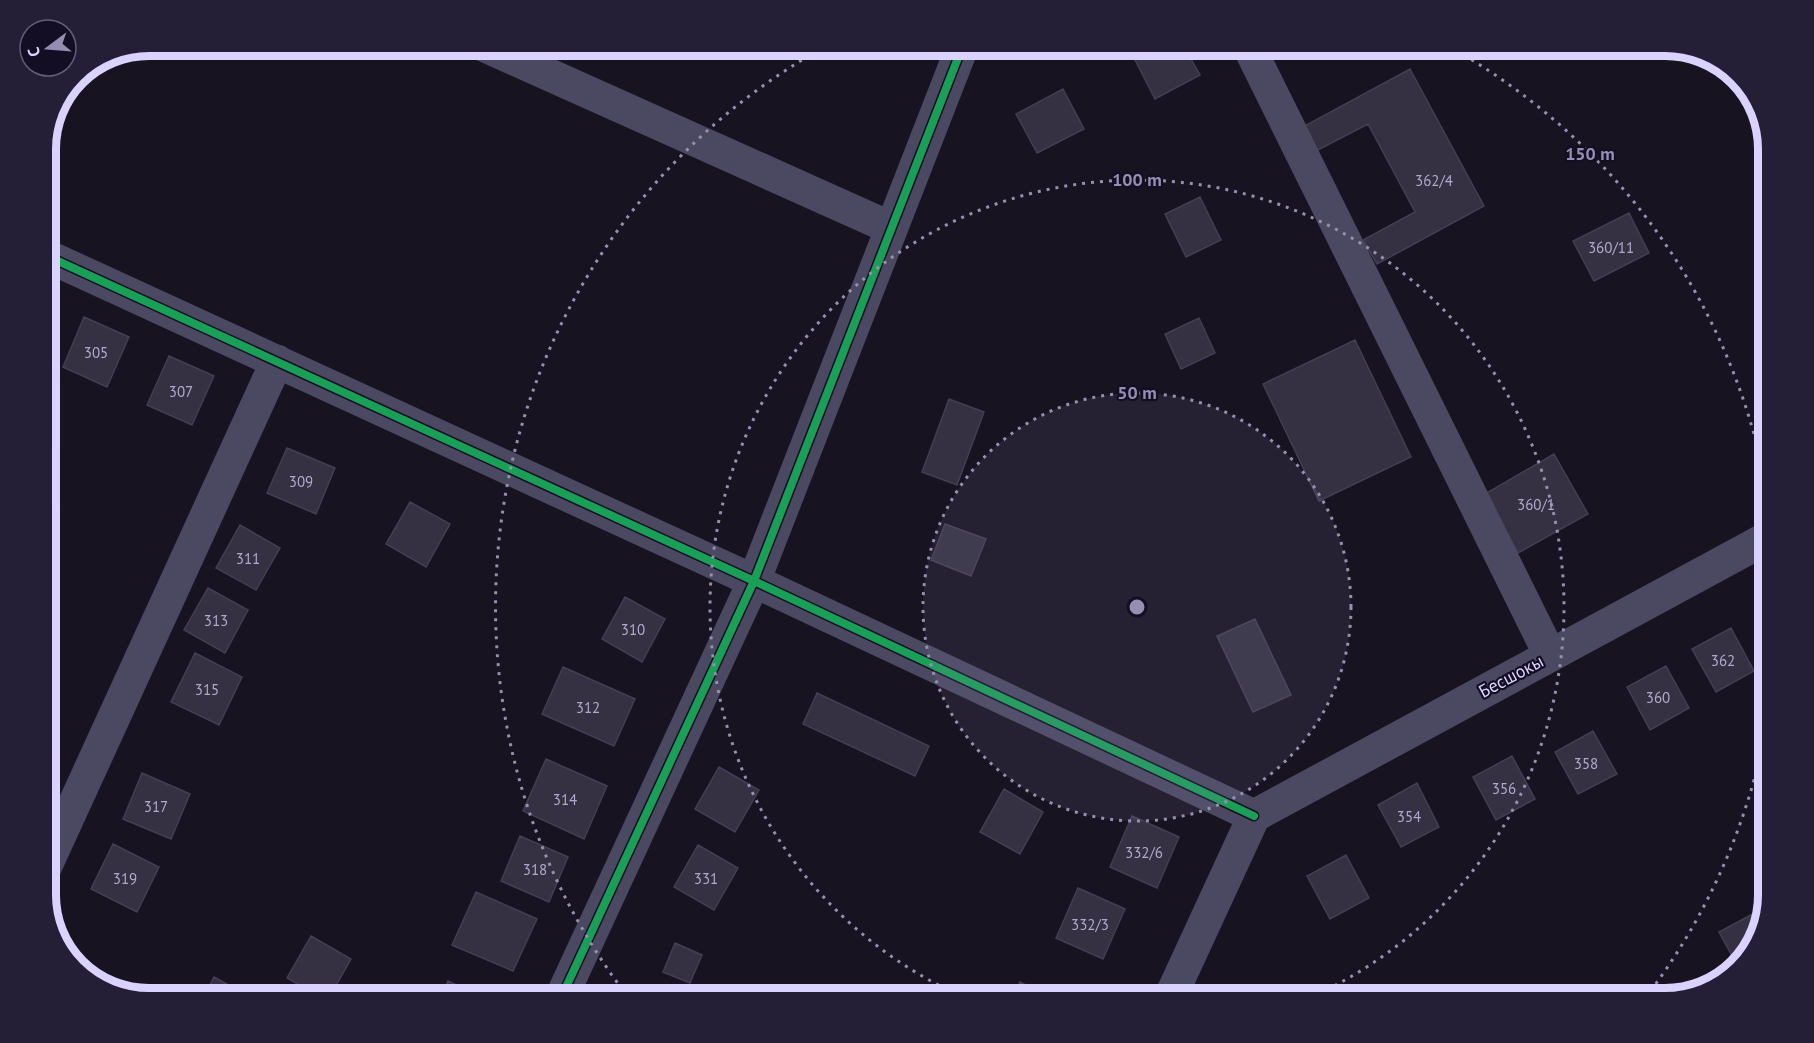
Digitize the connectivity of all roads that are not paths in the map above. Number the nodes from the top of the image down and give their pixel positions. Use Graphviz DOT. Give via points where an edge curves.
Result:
graph roads {
  1 [pos="508,56"];
  2 [pos="959,56"];
  3 [pos="1253,56"];
  4 [pos="891,228"];
  5 [pos="56,260"];
  6 [pos="277,361"];
  7 [pos="1758,543"];
  8 [pos="754,581"];
  9 [pos="1550,655"];
  10 [pos="1254,816"];
  11 [pos="56,839"];
  12 [pos="566,988"];
  13 [pos="1175,988"];
  1 -- 4 [label="street"];
  2 -- 4 [label="street"];
  3 -- 9 [label="street"];
  4 -- 8 [label="street"];
  5 -- 6 [label="street"];
  6 -- 8 [label="street"];
  6 -- 11 [label="street"];
  7 -- 9 [label="street, Бесшокы"];
  8 -- 10 [label="street"];
  8 -- 12 [label="street"];
  9 -- 10 [label="street, Бесшокы"];
  10 -- 13 [label="street"];
}
